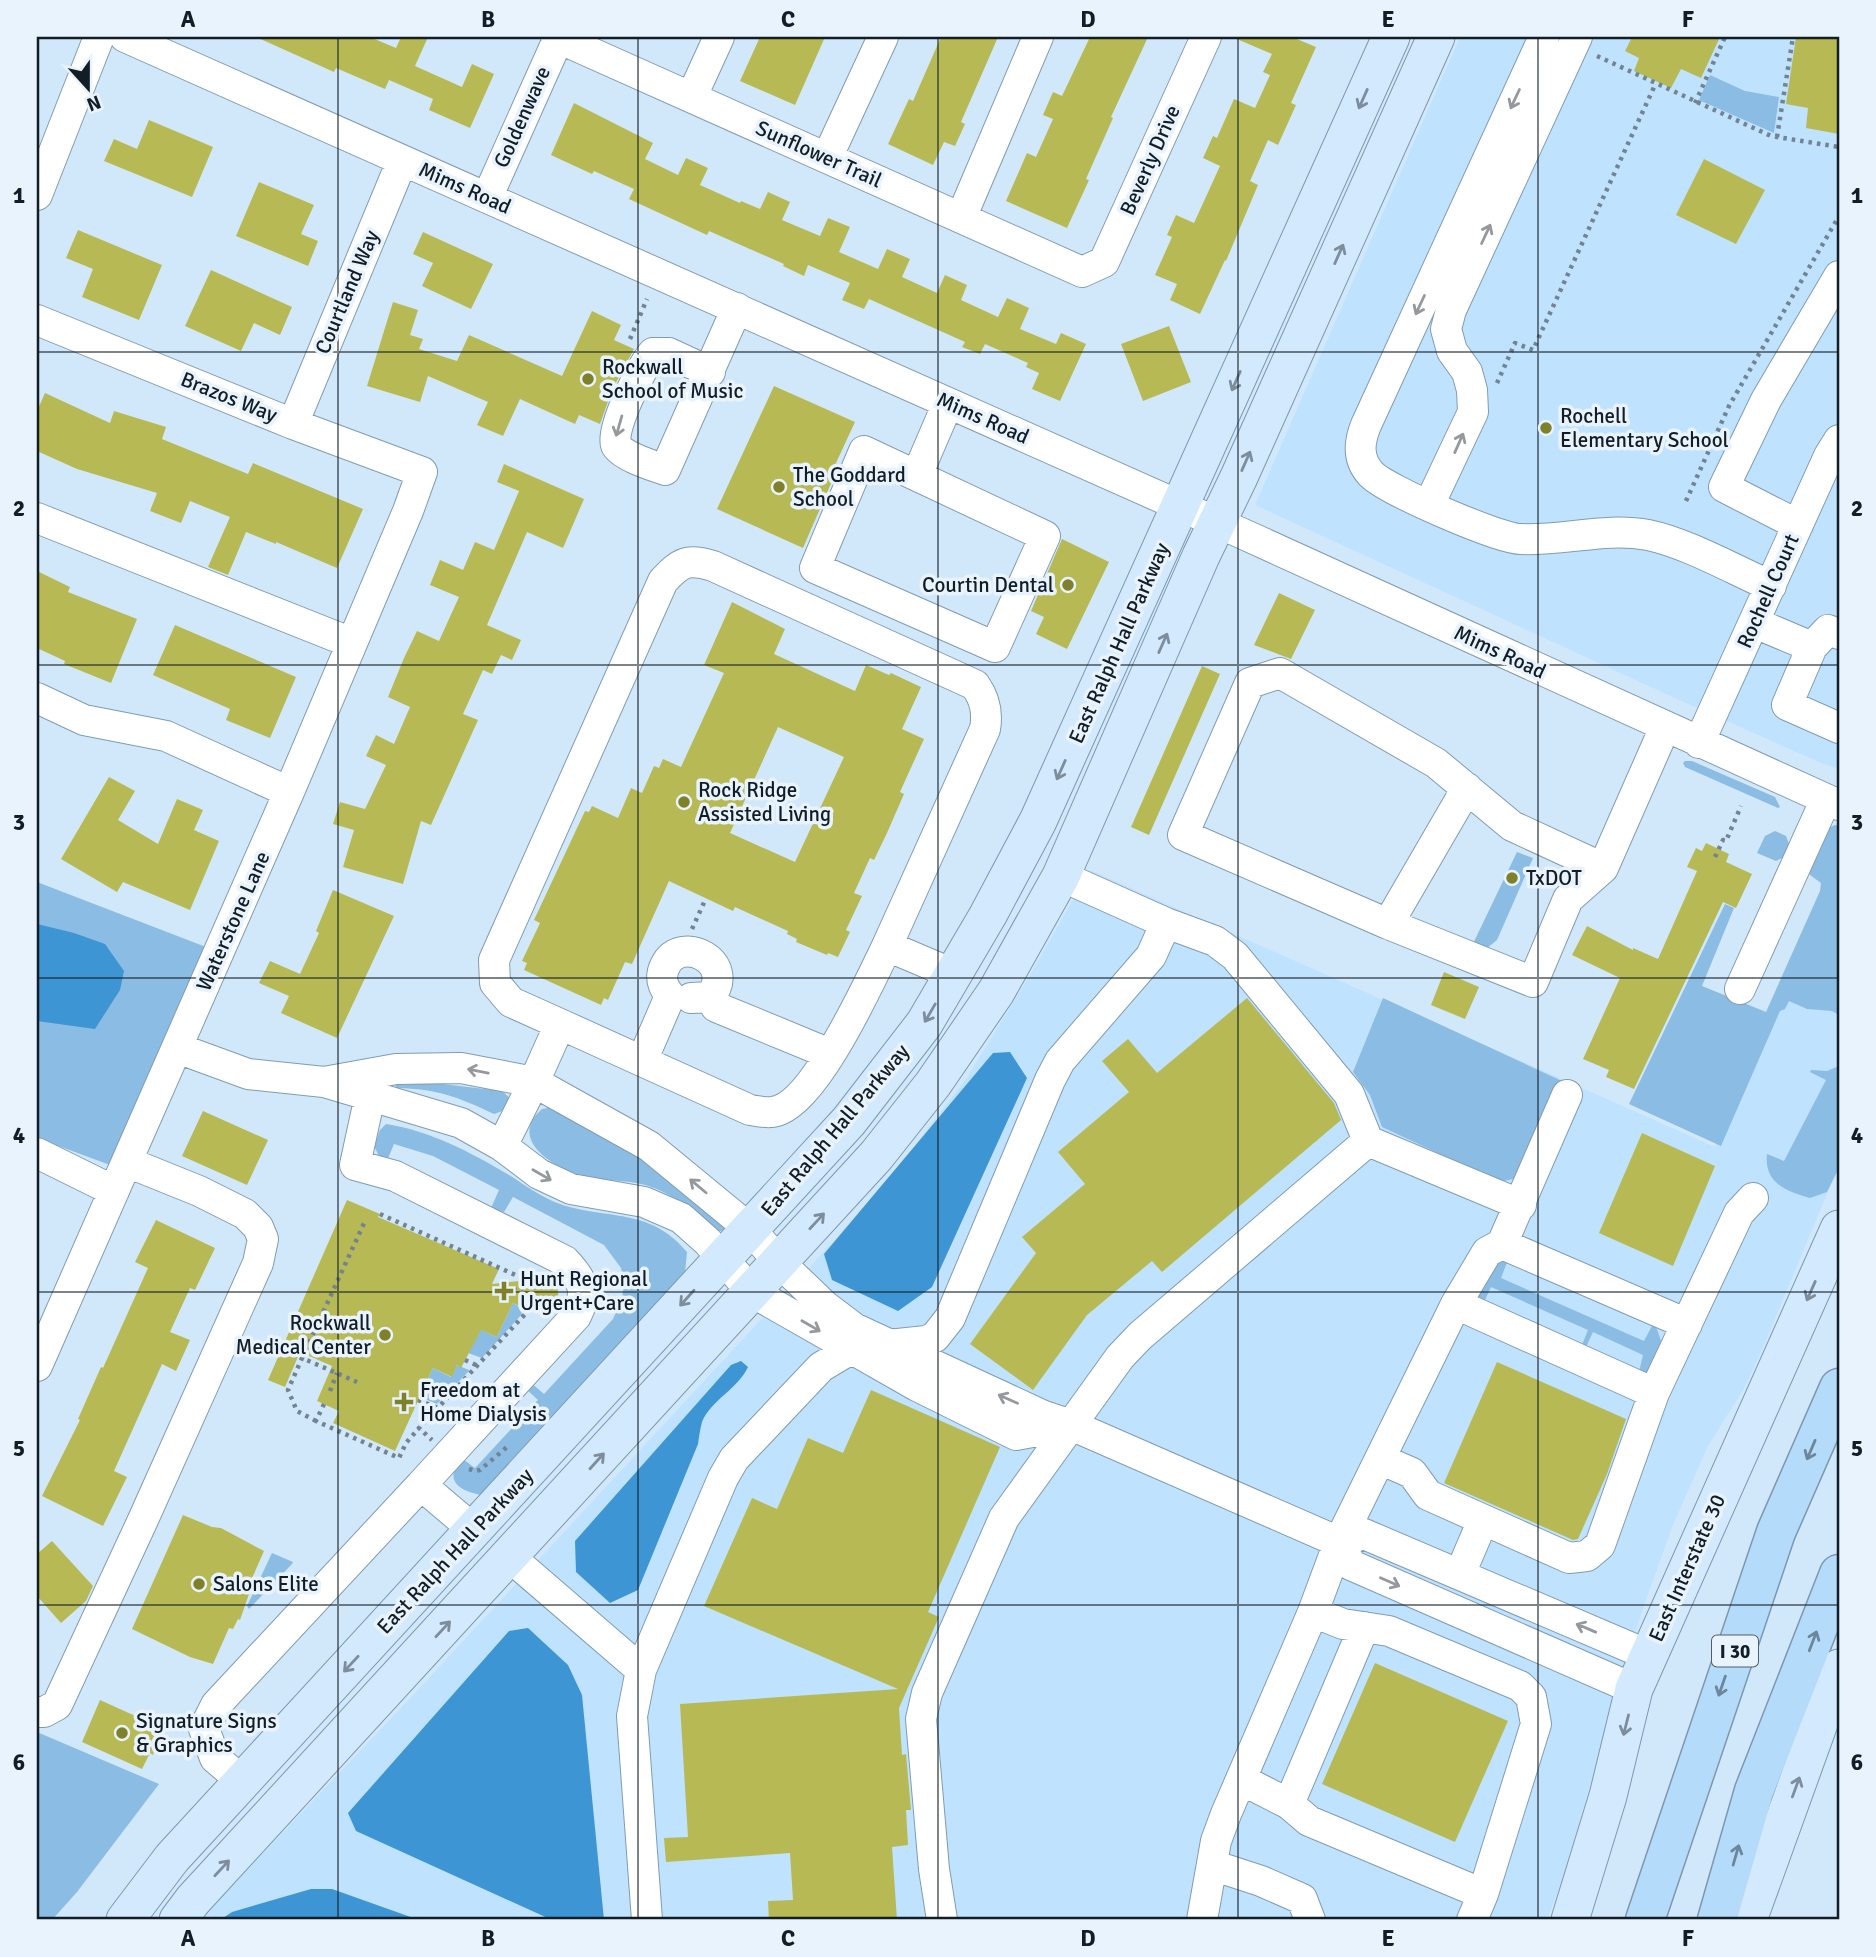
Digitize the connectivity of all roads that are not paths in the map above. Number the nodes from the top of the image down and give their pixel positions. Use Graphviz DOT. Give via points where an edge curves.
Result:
graph roads {
  1 [pos="99,37"];
  2 [pos="125,37"];
  3 [pos="558,37"];
  4 [pos="719,37"];
  5 [pos="883,37"];
  6 [pos="1038,37"];
  7 [pos="1206,37"];
  8 [pos="1391,37"];
  9 [pos="1436,37"];
  10 [pos="1544,37"];
  11 [pos="1589,42"];
  12 [pos="692,96"];
  13 [pos="827,158"];
  14 [pos="402,160"];
  15 [pos="37,195"];
  16 [pos="486,198"];
  17 [pos="961,218"];
  18 [pos="1082,272"];
  19 [pos="1839,276"];
  20 [pos="737,308"];
  21 [pos="37,320"];
  22 [pos="710,372"];
  23 [pos="948,402"];
  24 [pos="293,424"];
  25 [pos="1839,440"];
  26 [pos="422,472"];
  27 [pos="917,475"];
  28 [pos="1429,505"];
  29 [pos="1180,507"];
  30 [pos="37,518"];
  31 [pos="1217,523"];
  32 [pos="1798,525"];
  33 [pos="1770,586"];
  34 [pos="1755,623"];
  35 [pos="1830,629"];
  36 [pos="352,643"];
  37 [pos="37,698"];
  38 [pos="1665,727"];
  39 [pos="1839,728"];
  40 [pos="1699,743"];
  41 [pos="1466,788"];
  42 [pos="289,792"];
  43 [pos="1833,802"];
  44 [pos="1602,868"];
  45 [pos="1061,876"];
  46 [pos="1166,923"];
  47 [pos="1388,924"];
  48 [pos="887,946"];
  49 [pos="953,974"];
  50 [pos="1740,989"];
  51 [pos="670,996"];
  52 [pos="710,997"];
  53 [pos="560,1024"];
  54 [pos="177,1048"];
  55 [pos="830,1054"];
  56 [pos="642,1061"];
  57 [pos="324,1082"];
  58 [pos="534,1082"];
  59 [pos="1567,1095"];
  60 [pos="370,1096"];
  61 [pos="1368,1141"];
  62 [pos="502,1146"];
  63 [pos="37,1153"];
  64 [pos="127,1162"];
  65 [pos="114,1191"];
  66 [pos="1753,1198"];
  67 [pos="1521,1205"];
  68 [pos="1839,1229"];
  69 [pos="751,1230"];
  70 [pos="1502,1244"];
  71 [pos="722,1259"];
  72 [pos="779,1262"];
  73 [pos="752,1292"];
  74 [pos="1456,1304"];
  75 [pos="1687,1324"];
  76 [pos="891,1347"];
  77 [pos="851,1349"];
  78 [pos="38,1361"];
  79 [pos="1839,1388"];
  80 [pos="1654,1393"];
  81 [pos="1071,1425"];
  82 [pos="1380,1459"];
  83 [pos="421,1485"];
  84 [pos="1483,1520"];
  85 [pos="474,1530"];
  86 [pos="1339,1542"];
  87 [pos="510,1557"];
  88 [pos="1460,1574"];
  89 [pos="1839,1574"];
  90 [pos="1313,1612"];
  91 [pos="1364,1627"];
  92 [pos="1648,1655"];
  93 [pos="1839,1668"];
  94 [pos="641,1670"];
  95 [pos="1634,1689"];
  96 [pos="37,1713"];
  97 [pos="1242,1780"];
  98 [pos="243,1782"];
  99 [pos="1289,1804"];
  100 [pos="1212,1865"];
  101 [pos="1478,1907"];
  102 [pos="125,1920"];
  103 [pos="178,1920"];
  104 [pos="647,1920"];
  105 [pos="942,1920"];
  106 [pos="1202,1920"];
  107 [pos="1310,1920"];
  108 [pos="1570,1920"];
  109 [pos="1645,1920"];
  110 [pos="1717,1920"];
  111 [pos="1748,1920"];
  1 -- 15 [label="street"];
  2 -- 14 [label="street, Mims Road"];
  3 -- 12 [label="street, Sunflower Trail"];
  3 -- 16 [label="street, Goldenwave"];
  4 -- 12 [label="street"];
  5 -- 13 [label="street"];
  6 -- 17 [label="street"];
  7 -- 18 [label="street, Beverly Drive" via="1104,262"];
  8 -- 29 [label="main road, East Ralph Hall Parkway, one-way"];
  31 -- 9 [label="main road, East Ralph Hall Parkway, one-way"];
  10 -- 28 [label="street, one-way" via="1359,441 1371,474"];
  28 -- 11 [label="street, one-way" via="1473,412 1468,372 1452,351 1446,329 1451,310"];
  12 -- 13 [label="street, Sunflower Trail"];
  13 -- 17 [label="street, Sunflower Trail"];
  14 -- 16 [label="street, Mims Road"];
  14 -- 24 [label="street, Courtland Way"];
  16 -- 20 [label="street, Mims Road"];
  17 -- 18 [label="street, Sunflower Trail"];
  19 -- 32 [label="street" via="1766,400 1724,486"];
  20 -- 22 [label="street"];
  20 -- 23 [label="street, Mims Road"];
  21 -- 24 [label="street, Brazos Way"];
  23 -- 27 [label="street"];
  23 -- 29 [label="street, Mims Road"];
  24 -- 26 [label="street, Brazos Way"];
  25 -- 32 [label="street, Rochell Court"];
  26 -- 36 [label="street, Waterstone Lane"];
  27 -- 27 [label="street" via="1045,536 995,647 815,568 864,451"];
  28 -- 33 [label="street" via="1495,535 1520,540 1619,532 1648,535"];
  29 -- 31 [label="street, Mims Road"];
  29 -- 49 [label="main road, East Ralph Hall Parkway, one-way" via="1038,821"];
  30 -- 36 [label="street"];
  31 -- 38 [label="street, Mims Road"];
  45 -- 31 [label="main road, East Ralph Hall Parkway, one-way"];
  32 -- 33 [label="street, Rochell Court"];
  33 -- 34 [label="street, Rochell Court"];
  34 -- 35 [label="street"];
  34 -- 40 [label="street, Rochell Court"];
  35 -- 39 [label="street" via="1787,705"];
  36 -- 42 [label="street, Waterstone Lane"];
  37 -- 42 [label="street" via="84,720 166,736"];
  38 -- 40 [label="street, Mims Road"];
  38 -- 44 [label="street"];
  40 -- 43 [label="street, Mims Road"];
  41 -- 44 [label="street" via="1513,826"];
  41 -- 47 [label="street"];
  41 -- 47 [label="street" via="1436,763 1280,673 1250,683 1183,835"];
  42 -- 54 [label="street, Waterstone Lane"];
  43 -- 50 [label="street"];
  44 -- 47 [label="street" via="1568,899 1533,982"];
  45 -- 46 [label="street"];
  72 -- 45 [label="main road, East Ralph Hall Parkway, one-way" via="876,1156 933,1084 996,992"];
  46 -- 61 [label="street" via="1215,941 1236,956 1349,1094"];
  46 -- 76 [label="street" via="1151,956 1060,1061 1049,1080 950,1318 935,1337"];
  48 -- 49 [label="street"];
  48 -- 53 [label="street" via="985,729 984,697 975,685 694,560 677,566 663,581 494,960 495,983 512,1002"];
  48 -- 55 [label="street"];
  49 -- 69 [label="main road, East Ralph Hall Parkway, one-way" via="924,1024 849,1121"];
  51 -- 52 [label="street"];
  51 -- 52 [label="street" via="663,987 662,972 668,960 689,951 702,954 719,975 718,988"];
  51 -- 56 [label="street"];
  52 -- 55 [label="street" via="716,1007"];
  53 -- 56 [label="street"];
  53 -- 58 [label="street"];
  54 -- 57 [label="street" via="248,1074"];
  54 -- 64 [label="street, Waterstone Lane"];
  55 -- 56 [label="street" via="796,1099 774,1112 750,1110"];
  58 -- 57 [label="street, one-way" via="461,1068 396,1069"];
  57 -- 60 [label="street"];
  58 -- 62 [label="street"];
  69 -- 58 [label="street, one-way" via="649,1146"];
  59 -- 67 [label="street"];
  60 -- 62 [label="street" via="461,1123"];
  60 -- 83 [label="street" via="355,1165 395,1176 565,1261 580,1277 583,1290 576,1316"];
  61 -- 67 [label="street"];
  61 -- 81 [label="street" via="1140,1336"];
  62 -- 71 [label="street, one-way" via="539,1174 571,1189 644,1202 681,1218"];
  63 -- 65 [label="street"];
  64 -- 65 [label="street, Waterstone Lane"];
  64 -- 96 [label="street" via="245,1214 263,1240 258,1263 57,1705"];
  65 -- 78 [label="street, Waterstone Lane"];
  66 -- 75 [label="street" via="1739,1213"];
  67 -- 70 [label="street"];
  68 -- 92 [label="main road, East Interstate 30, one-way"];
  69 -- 71 [label="main road, East Ralph Hall Parkway"];
  69 -- 72 [label="street"];
  70 -- 74 [label="street" via="1487,1252"];
  70 -- 75 [label="street"];
  71 -- 73 [label="street"];
  71 -- 85 [label="main road, East Ralph Hall Parkway, one-way"];
  72 -- 73 [label="main road, East Ralph Hall Parkway"];
  72 -- 76 [label="street" via="825,1306"];
  73 -- 77 [label="street, one-way"];
  87 -- 73 [label="main road, East Ralph Hall Parkway, one-way"];
  74 -- 80 [label="street"];
  74 -- 82 [label="street"];
  75 -- 80 [label="street"];
  76 -- 77 [label="street"];
  81 -- 76 [label="street, one-way"];
  77 -- 81 [label="street" via="1016,1435"];
  77 -- 94 [label="street" via="821,1367 734,1459"];
  79 -- 109 [label="highway, I 30, one-way" via="1776,1532"];
  80 -- 84 [label="street" via="1600,1545 1587,1556 1569,1558"];
  81 -- 86 [label="street"];
  81 -- 105 [label="street" via="1003,1518 927,1693 922,1719"];
  82 -- 84 [label="street" via="1412,1473 1428,1495"];
  82 -- 86 [label="street"];
  83 -- 85 [label="street"];
  83 -- 98 [label="street" via="216,1705 204,1728 215,1758"];
  84 -- 88 [label="street"];
  85 -- 98 [label="main road, East Ralph Hall Parkway, one-way"];
  86 -- 88 [label="street" via="1364,1534"];
  86 -- 90 [label="street"];
  86 -- 95 [label="street, one-way" via="1351,1564"];
  87 -- 94 [label="street"];
  103 -- 87 [label="main road, East Ralph Hall Parkway, one-way"];
  92 -- 88 [label="street, one-way"];
  110 -- 89 [label="highway, one-way" via="1754,1791"];
  90 -- 91 [label="street"];
  90 -- 97 [label="street"];
  91 -- 99 [label="street"];
  91 -- 101 [label="street" via="1389,1631 1520,1686 1531,1697 1536,1724"];
  92 -- 95 [label="main road, East Interstate 30"];
  111 -- 93 [label="main road, one-way"];
  94 -- 104 [label="street" via="632,1716"];
  95 -- 108 [label="main road, East Interstate 30, one-way" via="1608,1796"];
  97 -- 99 [label="street"];
  97 -- 100 [label="street" via="1216,1841"];
  98 -- 102 [label="main road, East Ralph Hall Parkway" via="173,1858"];
  99 -- 101 [label="street" via="1309,1821"];
  100 -- 106 [label="street"];
  100 -- 107 [label="street" via="1302,1899"];
}
